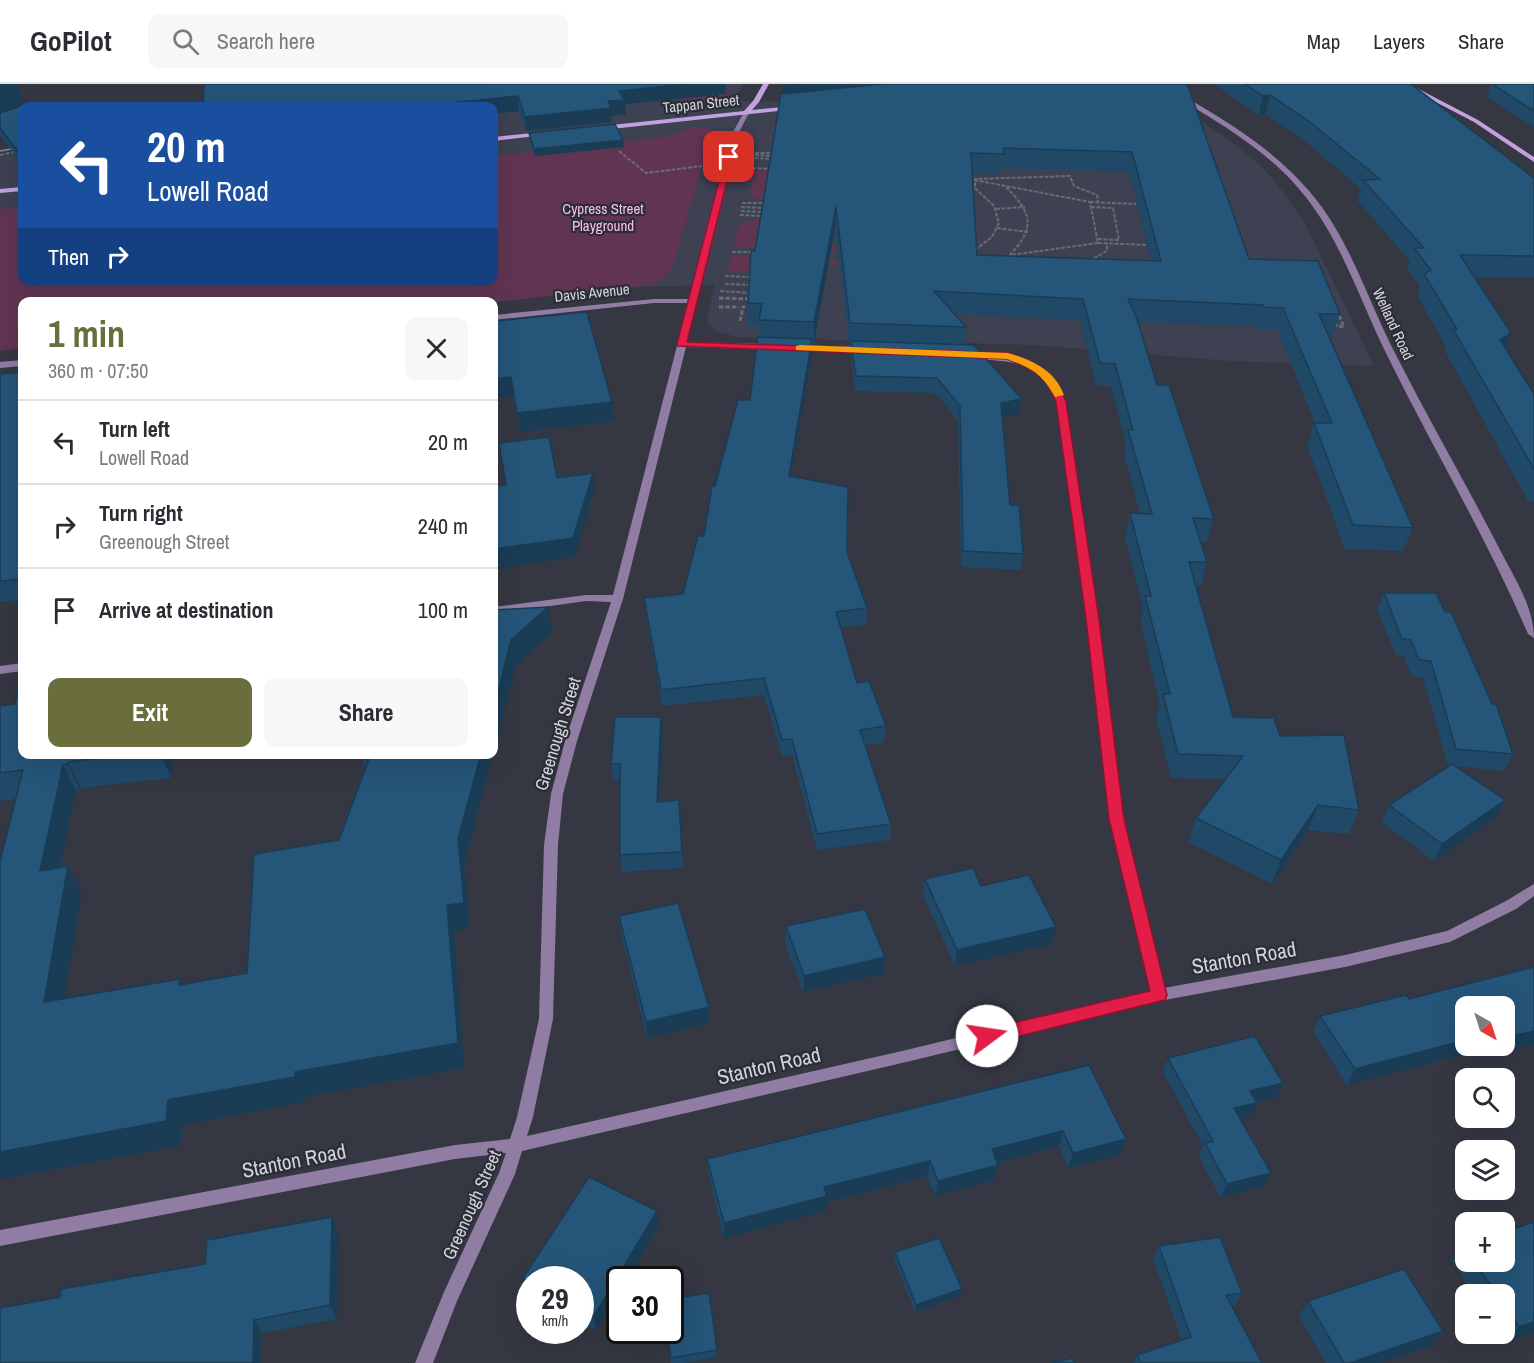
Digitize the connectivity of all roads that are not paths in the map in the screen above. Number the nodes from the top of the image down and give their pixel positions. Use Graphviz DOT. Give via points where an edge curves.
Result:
graph roads {
  1 [pos="766,84"];
  2 [pos="1159,84"];
  3 [pos="1404,84"];
  4 [pos="800,107"];
  5 [pos="746,113"];
  6 [pos="599,128"];
  7 [pos="552,133"];
  8 [pos="498,140"];
  9 [pos="1534,159"];
  10 [pos="18,190"];
  11 [pos="0,192"];
  12 [pos="693,301"];
  13 [pos="498,317"];
  14 [pos="681,344"];
  15 [pos="874,351"];
  16 [pos="953,354"];
  17 [pos="18,363"];
  18 [pos="0,365"];
  19 [pos="618,600"];
  20 [pos="498,609"];
  21 [pos="1534,634"];
  22 [pos="18,668"];
  23 [pos="0,670"];
  24 [pos="1534,889"];
  25 [pos="1159,995"];
  26 [pos="517,1145"];
  27 [pos="0,1238"];
  28 [pos="424,1363"];
  1 -- 5 [label="street"];
  2 -- 21 [label="street, Welland Road" via="1250,141 1309,194 1343,247 1390,353 1515,588"];
  3 -- 9 [label="street" via="1476,121"];
  4 -- 5 [label="street, Tappan Street"];
  5 -- 6 [label="street, Tappan Street"];
  5 -- 12 [label="street, Greenough Street" via="735,134"];
  7 -- 8 [label="street"];
  10 -- 11 [label="street"];
  12 -- 13 [label="street, Davis Avenue" via="654,301"];
  12 -- 14 [label="street, Greenough Street"];
  14 -- 15 [label="street"];
  14 -- 19 [label="street, Greenough Street"];
  16 -- 25 [label="street" via="1008,356 1029,364 1045,374 1061,402 1117,819"];
  17 -- 18 [label="street"];
  19 -- 20 [label="street" via="586,598"];
  19 -- 26 [label="street, Greenough Street" via="557,794 551,845 546,1019"];
  22 -- 23 [label="street"];
  24 -- 25 [label="street, Stanton Road" via="1450,936 1345,961"];
  25 -- 26 [label="street, Stanton Road"];
  26 -- 27 [label="street, Stanton Road" via="455,1152"];
  26 -- 28 [label="street, Greenough Street"];
}
